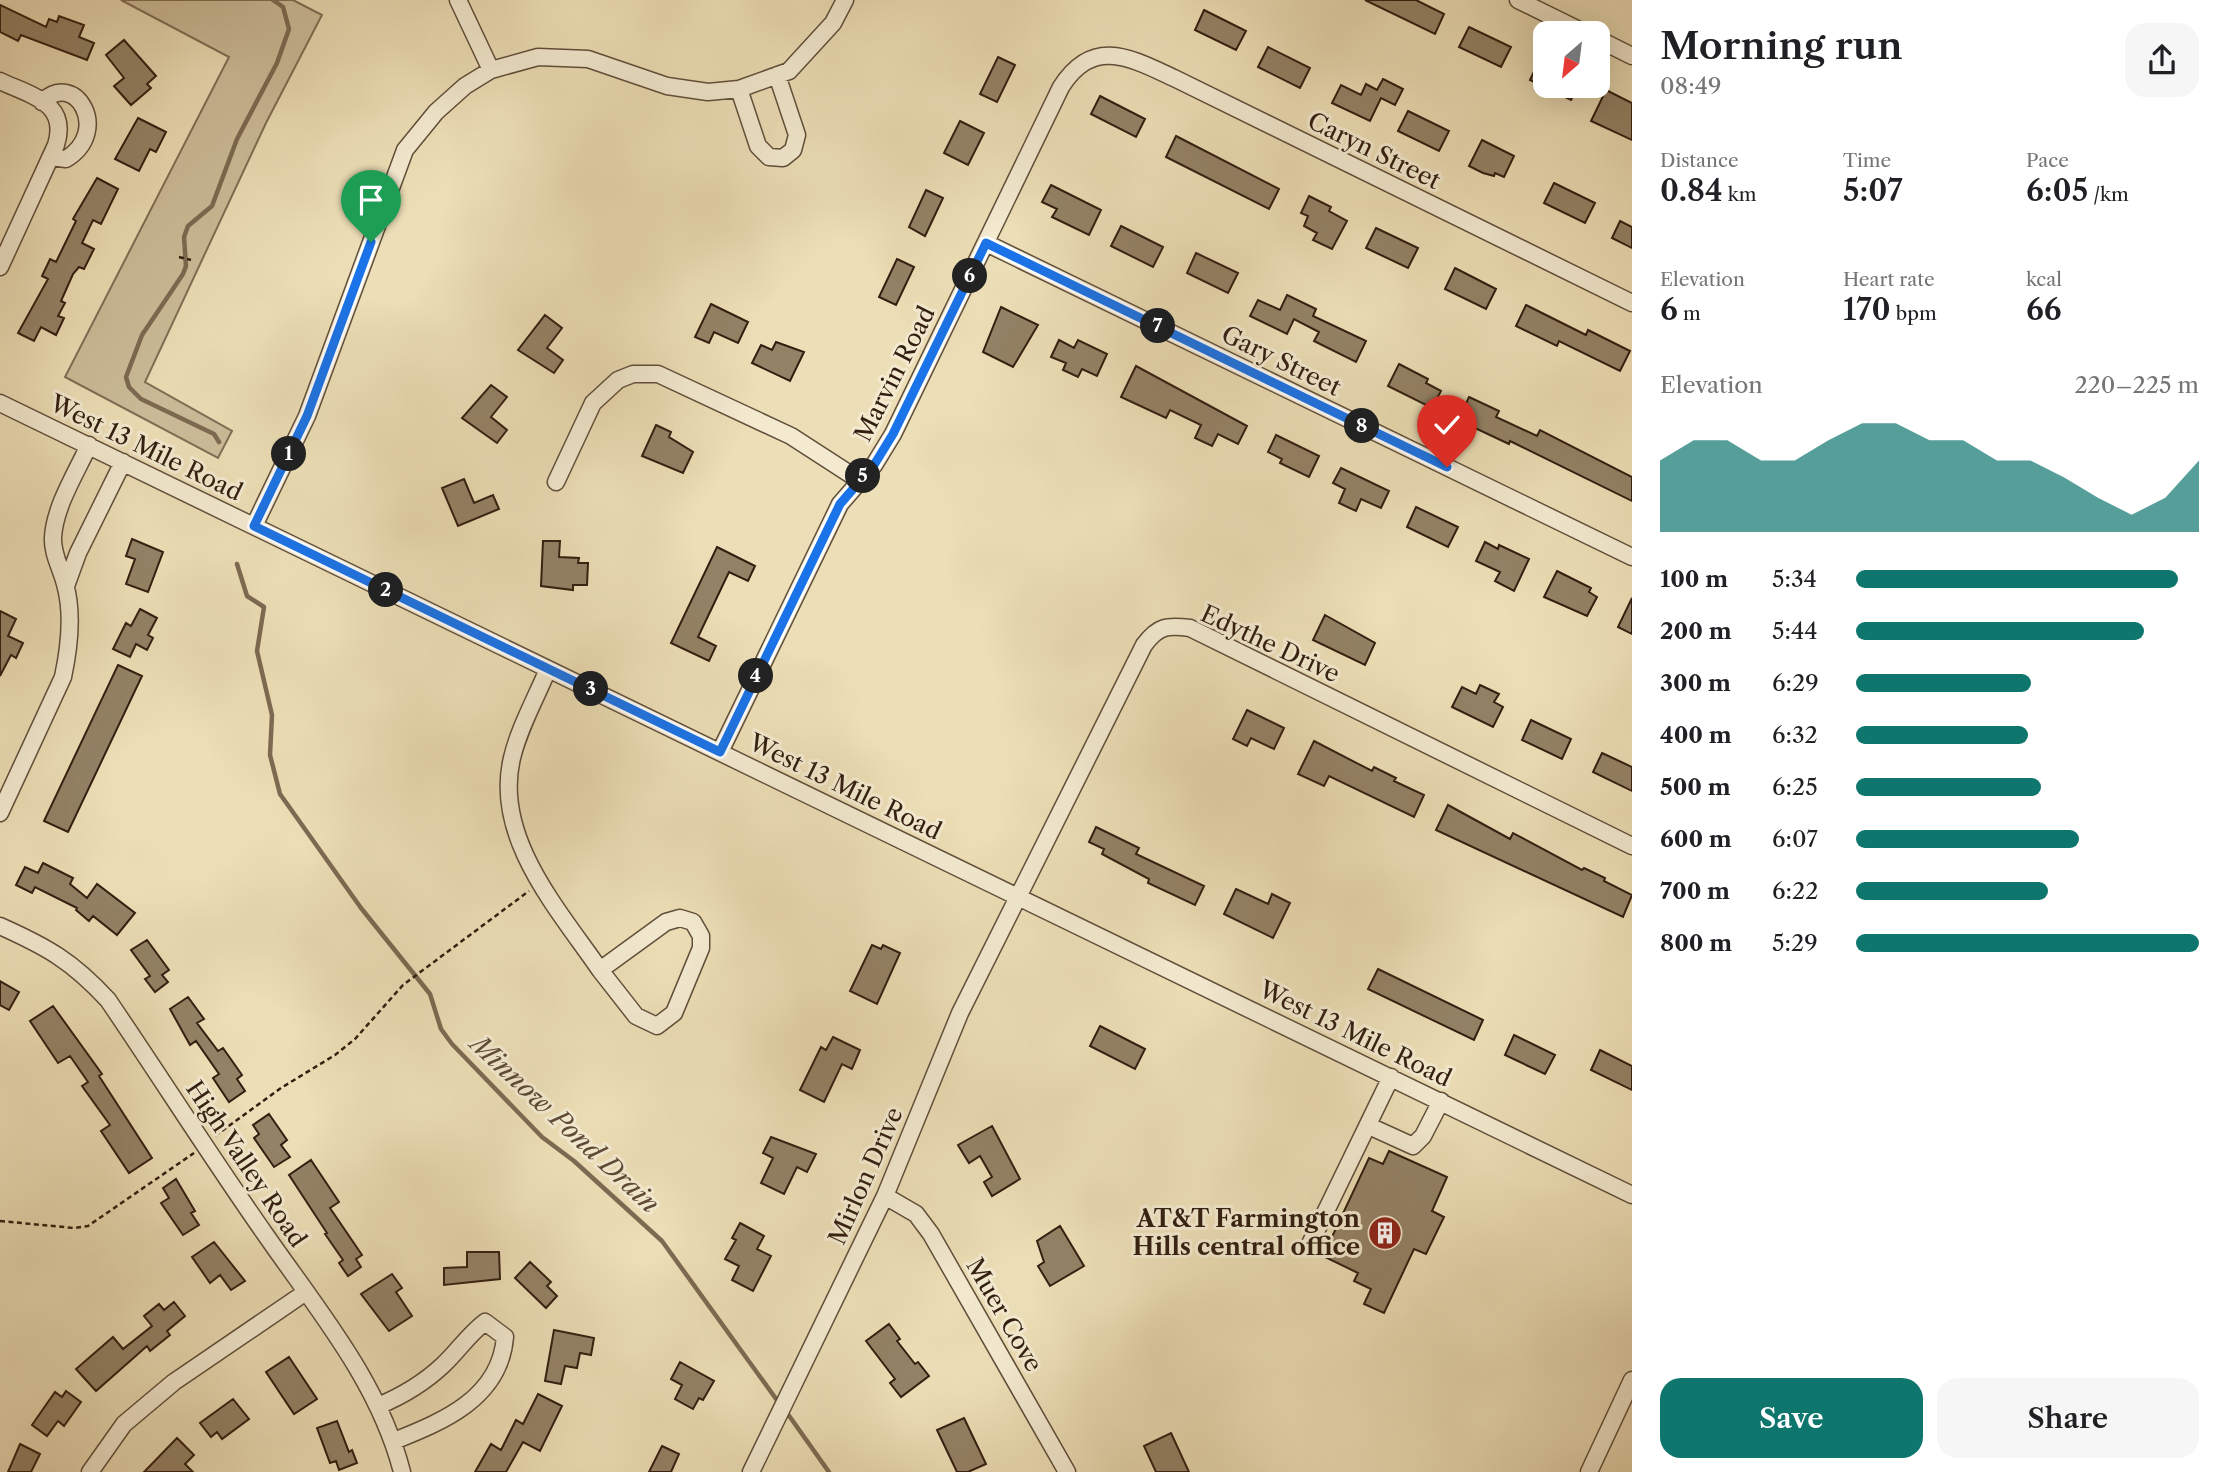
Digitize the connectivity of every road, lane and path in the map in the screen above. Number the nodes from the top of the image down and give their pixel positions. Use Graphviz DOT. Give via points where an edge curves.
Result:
graph roads {
  1 [pos="458,0"];
  2 [pos="845,0"];
  3 [pos="1518,0"];
  4 [pos="1561,21"];
  5 [pos="1610,45"];
  6 [pos="1631,55"];
  7 [pos="1092,57"];
  8 [pos="491,70"];
  9 [pos="777,75"];
  10 [pos="0,81"];
  11 [pos="739,89"];
  12 [pos="42,102"];
  13 [pos="51,157"];
  14 [pos="986,243"];
  15 [pos="179,257"];
  16 [pos="191,260"];
  17 [pos="0,267"];
  18 [pos="1632,303"];
  19 [pos="0,403"];
  20 [pos="89,446"];
  21 [pos="123,462"];
  22 [pos="859,480"];
  23 [pos="556,482"];
  24 [pos="254,526"];
  25 [pos="1632,556"];
  26 [pos="66,586"];
  27 [pos="548,669"];
  28 [pos="720,752"];
  29 [pos="0,813"];
  30 [pos="1632,846"];
  31 [pos="541,882"];
  32 [pos="1016,895"];
  33 [pos="0,926"];
  34 [pos="600,970"];
  35 [pos="403,985"];
  36 [pos="1391,1077"];
  37 [pos="1441,1101"];
  38 [pos="1369,1126"];
  39 [pos="1632,1195"];
  40 [pos="884,1196"];
  41 [pos="1309,1246"];
  42 [pos="306,1292"];
  43 [pos="1632,1380"];
  44 [pos="378,1406"];
  45 [pos="394,1441"];
  46 [pos="90,1472"];
  47 [pos="402,1472"];
  48 [pos="751,1472"];
  49 [pos="1068,1472"];
  50 [pos="1589,1472"];
  1 -- 8 [label="street"];
  2 -- 9 [label="street" via="833,23 789,71"];
  3 -- 4 [label="street"];
  5 -- 6 [label="street"];
  7 -- 14 [label="street, Marvin Road" via="1073,69 1061,88"];
  7 -- 18 [label="street, Caryn Street" via="1120,56 1174,78"];
  8 -- 11 [label="street" via="538,57 588,59 667,86 708,92"];
  8 -- 24 [label="street" via="436,112 405,150 307,416"];
  9 -- 11 [label="street"];
  9 -- 11 [label="street" via="797,135 793,150 783,158 769,157 758,146"];
  10 -- 12 [label="street"];
  12 -- 13 [label="street" via="56,113 61,127"];
  12 -- 13 [label="street" via="51,93 70,94 81,103 87,119 88,135 83,144 66,159"];
  13 -- 17 [label="street"];
  14 -- 22 [label="street, Marvin Road" via="893,434"];
  14 -- 25 [label="street, Gary Street"];
  15 -- 16 [label="path"];
  19 -- 20 [label="street, West 13 Mile Road"];
  20 -- 21 [label="street, West 13 Mile Road"];
  20 -- 26 [label="street" via="61,506 53,537"];
  21 -- 24 [label="street, West 13 Mile Road"];
  21 -- 26 [label="street"];
  22 -- 23 [label="street" via="791,436 692,388 649,373 618,380 602,392"];
  22 -- 28 [label="street, Marvin Road" via="840,504"];
  24 -- 27 [label="street, West 13 Mile Road"];
  26 -- 29 [label="street" via="68,654 63,677"];
  27 -- 28 [label="street, West 13 Mile Road"];
  27 -- 31 [label="street" via="512,756 507,798 519,841"];
  28 -- 32 [label="street, West 13 Mile Road"];
  30 -- 32 [label="street, Edythe Drive" via="1190,628 1167,625 1154,631 1144,645"];
  31 -- 34 [label="street"];
  31 -- 35 [label="path"];
  32 -- 36 [label="street, West 13 Mile Road"];
  32 -- 40 [label="street, Mirlon Drive" via="960,1013"];
  33 -- 42 [label="street, High Valley Road" via="52,949 108,1000"];
  34 -- 34 [label="street" via="636,1016 657,1026 674,1013 701,947 701,936 693,922 666,922"];
  36 -- 37 [label="street, West 13 Mile Road"];
  36 -- 38 [label="street"];
  37 -- 38 [label="street" via="1413,1146"];
  37 -- 39 [label="street, West 13 Mile Road"];
  38 -- 41 [label="street"];
  40 -- 48 [label="street, Mirlon Drive"];
  40 -- 49 [label="street, Muer Cove" via="916,1214 932,1234"];
  42 -- 44 [label="street, High Valley Road"];
  42 -- 46 [label="street" via="174,1382 124,1424"];
  43 -- 50 [label="street"];
  44 -- 45 [label="street, High Valley Road"];
  44 -- 45 [label="street" via="420,1385 485,1322 505,1337 503,1358 475,1397 449,1419"];
  45 -- 47 [label="street, High Valley Road"];
}
